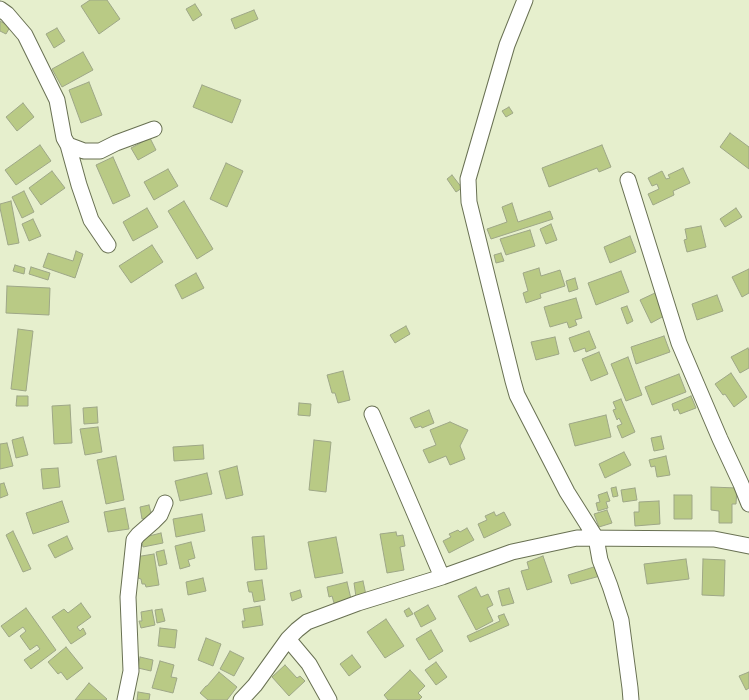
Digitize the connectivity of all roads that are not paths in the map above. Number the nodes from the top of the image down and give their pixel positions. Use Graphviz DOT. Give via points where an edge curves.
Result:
graph roads {
  1 [pos="525,0"];
  2 [pos="0,9"];
  3 [pos="154,129"];
  4 [pos="68,145"];
  5 [pos="628,180"];
  6 [pos="108,245"];
  7 [pos="372,414"];
  8 [pos="165,503"];
  9 [pos="749,504"];
  10 [pos="596,538"];
  11 [pos="749,546"];
  12 [pos="442,577"];
  13 [pos="288,638"];
  14 [pos="125,700"];
  15 [pos="241,700"];
  16 [pos="329,700"];
  17 [pos="631,700"];
  1 -- 10 [label="street" via="507,45 468,179 469,202 517,395 567,492"];
  2 -- 4 [label="street" via="25,35 57,100 64,138"];
  3 -- 4 [label="street" via="100,151 84,151"];
  4 -- 6 [label="street" via="91,220"];
  5 -- 9 [label="street" via="679,343"];
  7 -- 12 [label="street"];
  8 -- 14 [label="street" via="160,515 134,540 128,597 131,671"];
  10 -- 11 [label="street" via="714,539"];
  10 -- 12 [label="street" via="577,538 512,552"];
  10 -- 17 [label="street" via="600,560 621,620"];
  12 -- 13 [label="street" via="326,614 307,622"];
  13 -- 15 [label="street" via="255,685"];
  13 -- 16 [label="street" via="309,664"];
}
